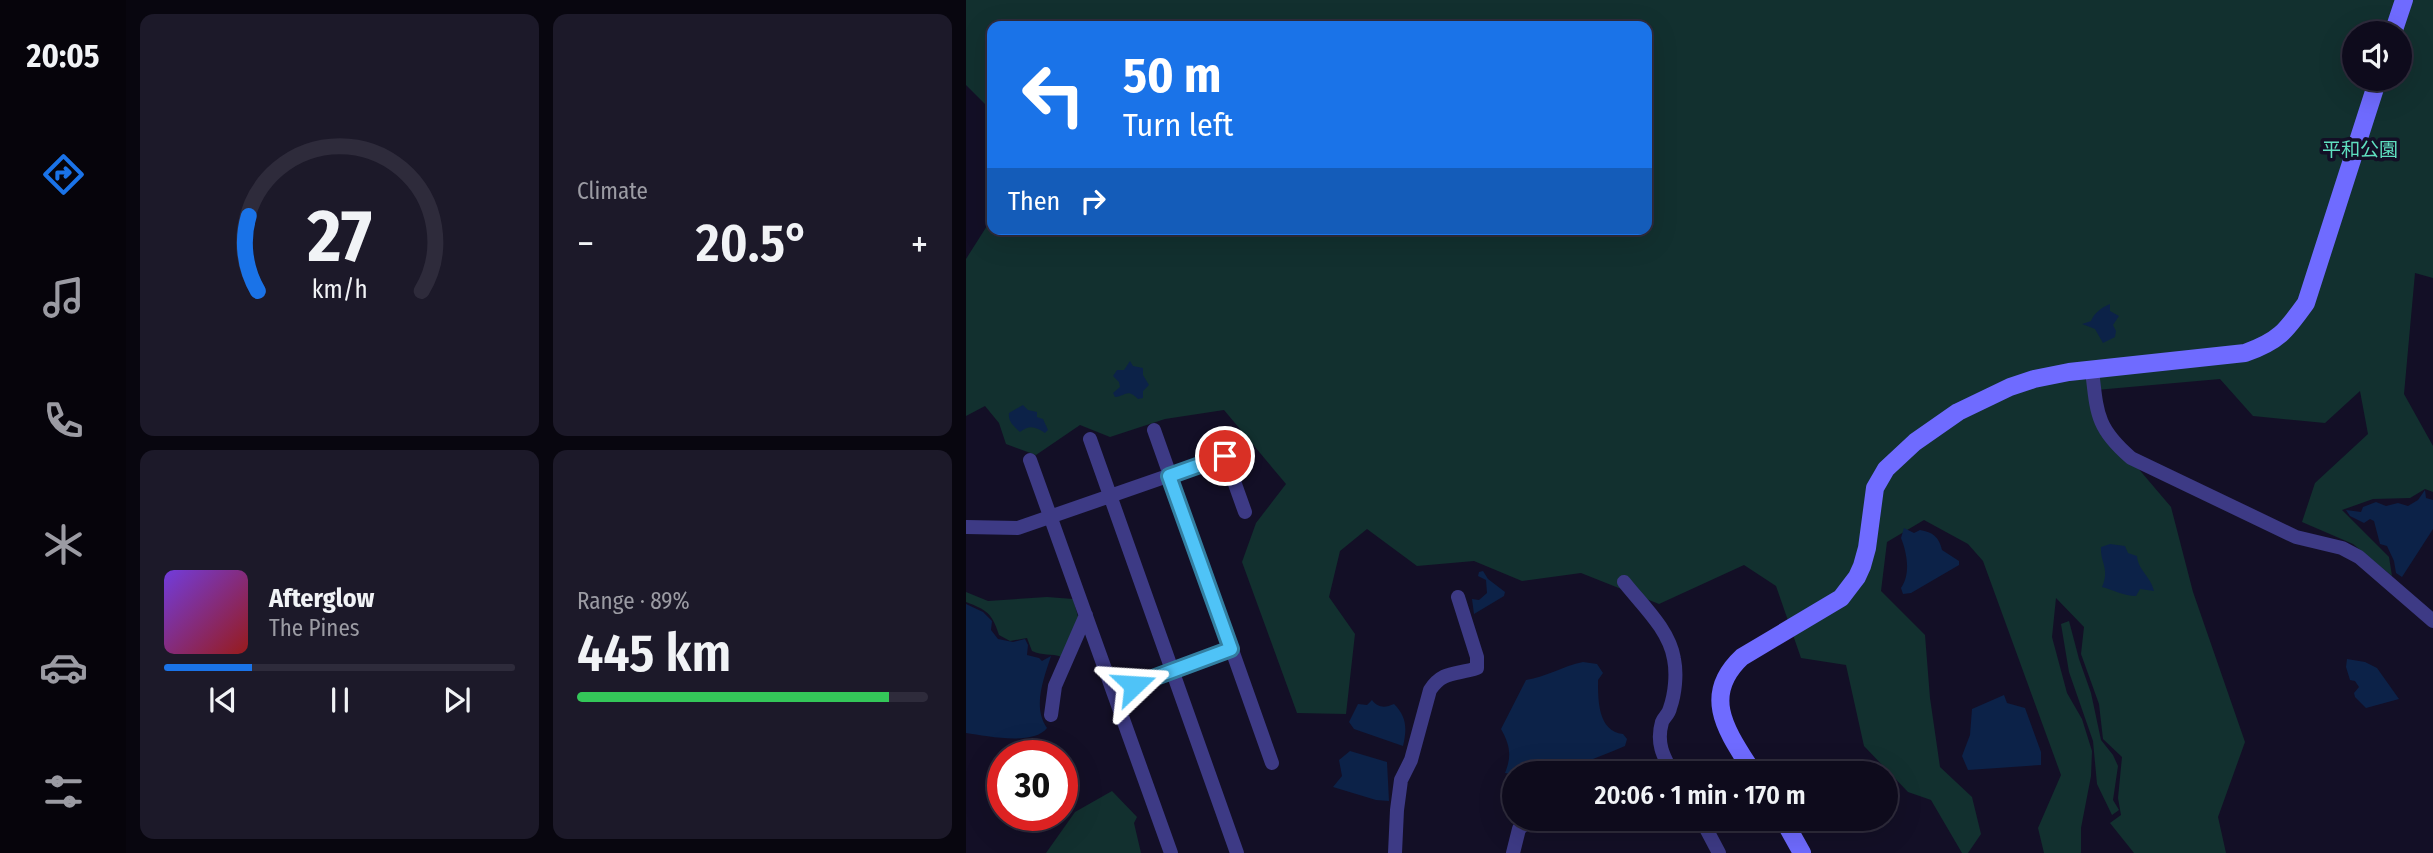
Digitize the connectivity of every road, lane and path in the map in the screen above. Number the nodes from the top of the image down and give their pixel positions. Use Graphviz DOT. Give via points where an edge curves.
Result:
graph roads {
  1 [pos="2403,0"];
  2 [pos="2397,21"];
  3 [pos="2374,91"];
  4 [pos="2092,370"];
  5 [pos="1154,430"];
  6 [pos="1090,439"];
  7 [pos="1030,460"];
  8 [pos="1169,476"];
  9 [pos="1110,496"];
  10 [pos="1245,512"];
  11 [pos="1050,517"];
  12 [pos="966,527"];
  13 [pos="1623,582"];
  14 [pos="1458,597"];
  15 [pos="1086,615"];
  16 [pos="2433,621"];
  17 [pos="1231,649"];
  18 [pos="1172,671"];
  19 [pos="1115,692"];
  20 [pos="1051,715"];
  21 [pos="1666,761"];
  22 [pos="1745,761"];
  23 [pos="1272,763"];
  24 [pos="1518,831"];
  25 [pos="1707,831"];
  26 [pos="1790,831"];
  27 [pos="1171,853"];
  28 [pos="1237,853"];
  29 [pos="1395,853"];
  30 [pos="1513,853"];
  31 [pos="1719,853"];
  32 [pos="1802,853"];
  1 -- 2 [label="street"];
  3 -- 4 [label="street" via="2306,303 2287,329 2269,345 2245,352"];
  4 -- 16 [label="street" via="2097,414 2111,441 2130,458 2296,537 2359,557"];
  4 -- 22 [label="street" via="2034,379 1989,396 1915,442 1886,469 1875,488 1863,566 1841,598 1729,669 1720,701 1723,720"];
  5 -- 8 [label="street"];
  6 -- 9 [label="street"];
  7 -- 11 [label="street"];
  8 -- 9 [label="street"];
  8 -- 10 [label="street" via="1225,456"];
  8 -- 17 [label="street"];
  9 -- 11 [label="street"];
  9 -- 18 [label="street"];
  11 -- 12 [label="street" via="1018,528"];
  11 -- 15 [label="street"];
  13 -- 21 [label="street" via="1658,624 1674,659 1670,710 1659,740"];
  14 -- 29 [label="street" via="1477,667 1447,674 1430,690 1401,780"];
  15 -- 19 [label="street"];
  15 -- 20 [label="street" via="1055,686"];
  17 -- 18 [label="street"];
  17 -- 23 [label="street"];
  18 -- 19 [label="street"];
  18 -- 28 [label="street"];
  19 -- 27 [label="street"];
  24 -- 30 [label="street"];
  25 -- 31 [label="street"];
  26 -- 32 [label="street"];
}
